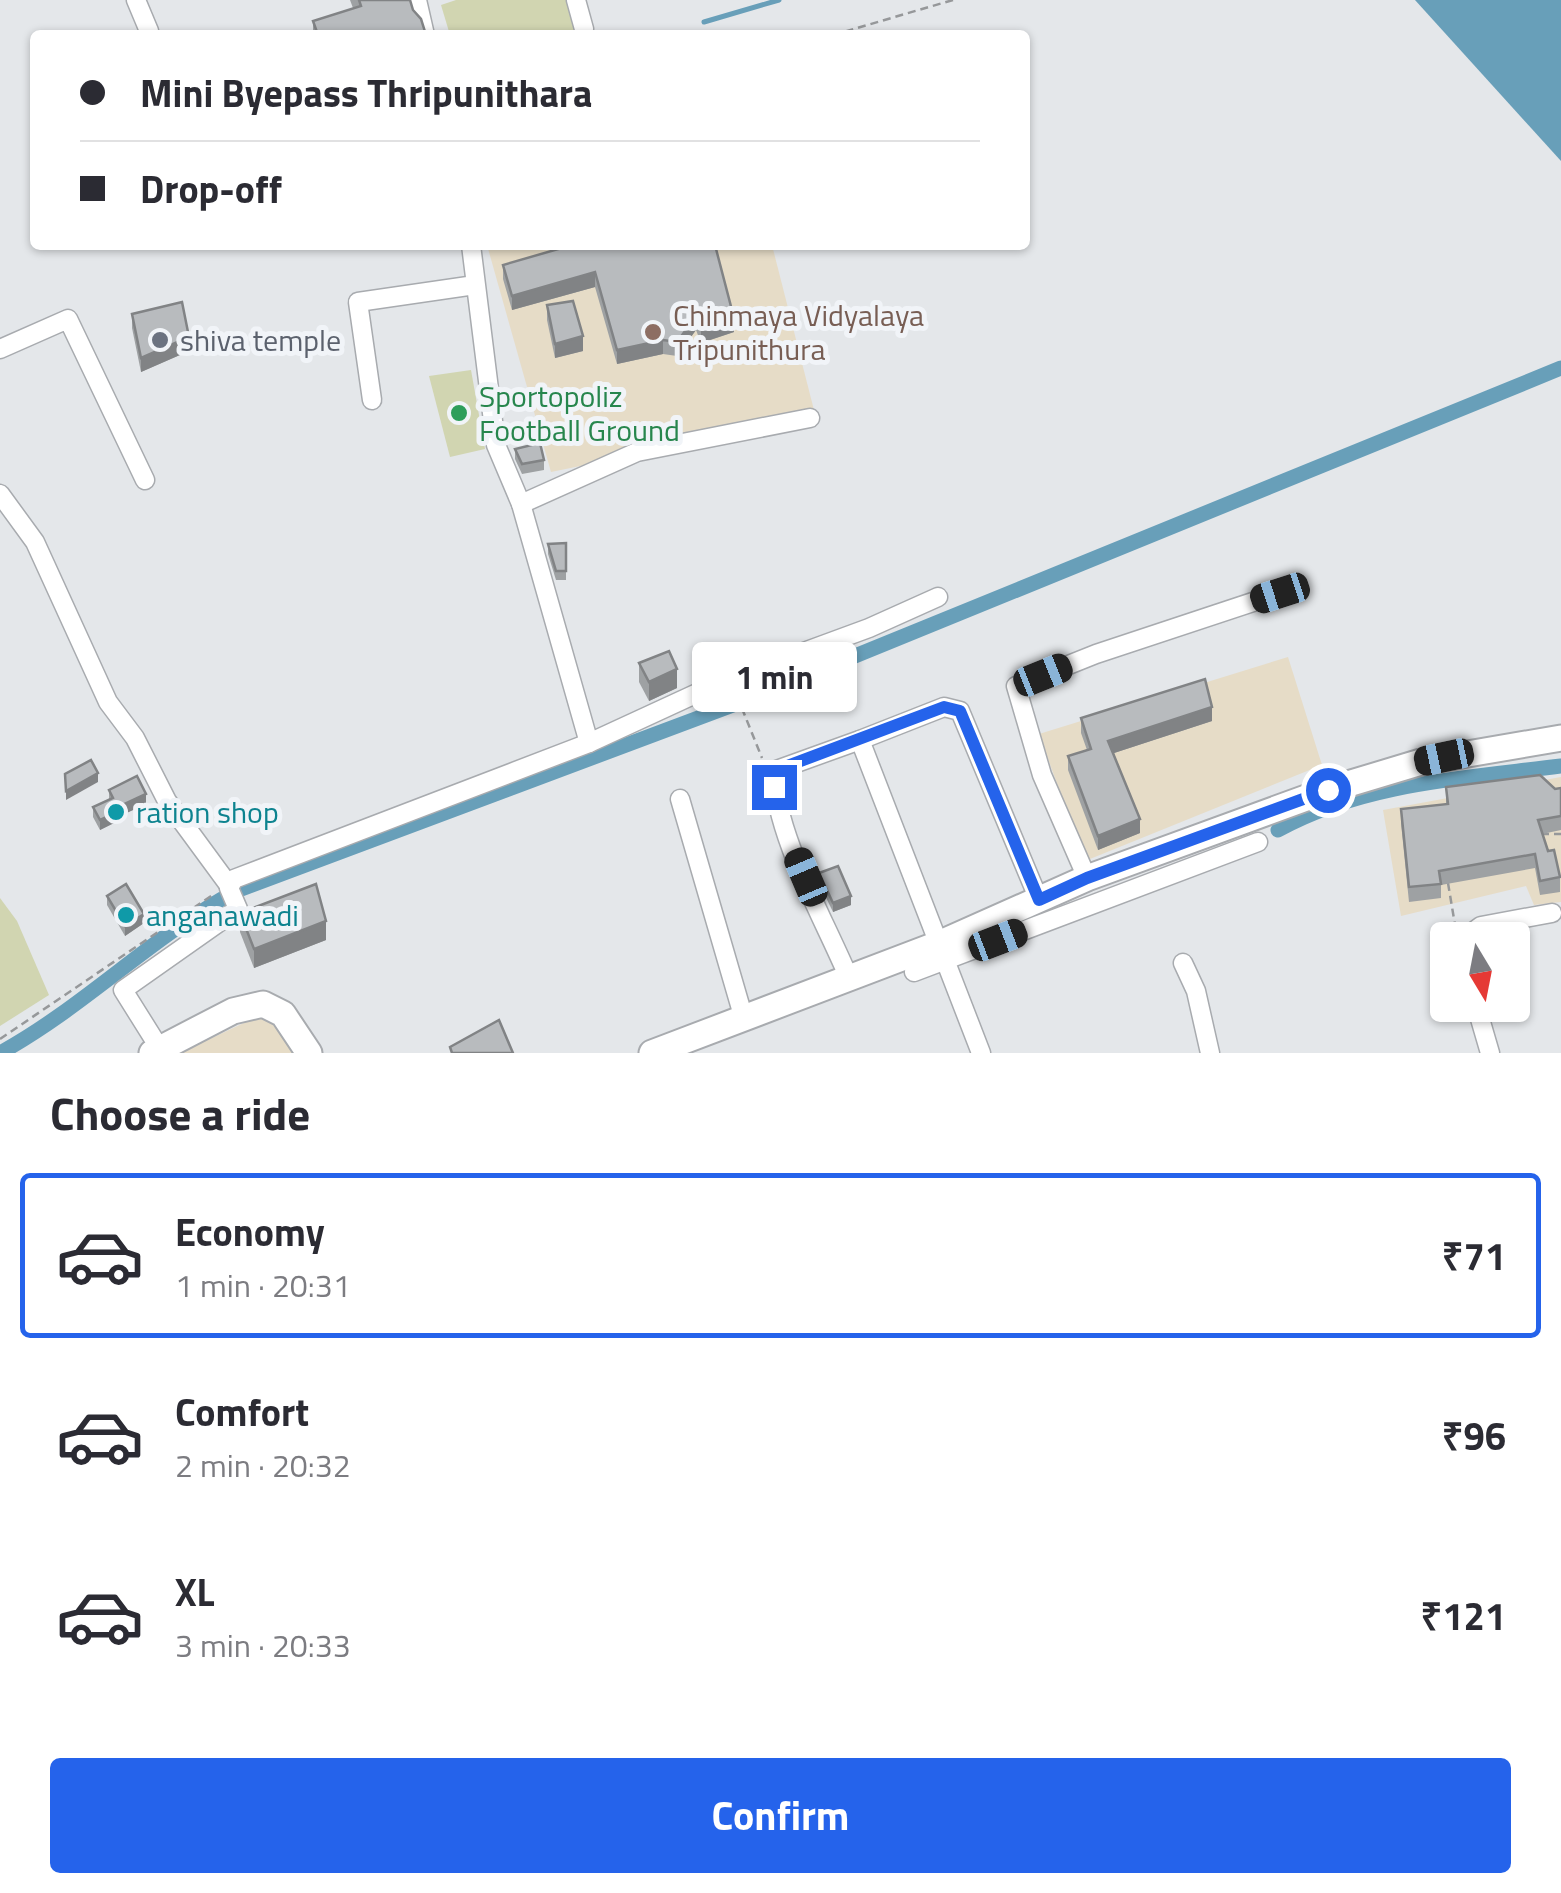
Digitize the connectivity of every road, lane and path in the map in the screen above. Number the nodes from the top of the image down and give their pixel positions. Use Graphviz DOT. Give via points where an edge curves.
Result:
graph roads {
  1 [pos="136,0"];
  2 [pos="418,0"];
  3 [pos="576,0"];
  4 [pos="954,0"];
  5 [pos="584,29"];
  6 [pos="147,30"];
  7 [pos="424,30"];
  8 [pos="850,30"];
  9 [pos="472,250"];
  10 [pos="475,285"];
  11 [pos="0,349"];
  12 [pos="372,400"];
  13 [pos="810,418"];
  14 [pos="146,480"];
  15 [pos="0,494"];
  16 [pos="521,504"];
  17 [pos="1280,593"];
  18 [pos="938,597"];
  19 [pos="730,680"];
  20 [pos="752,733"];
  21 [pos="1561,738"];
  22 [pos="860,740"];
  23 [pos="588,743"];
  24 [pos="680,800"];
  25 [pos="1561,834"];
  26 [pos="1536,835"];
  27 [pos="1258,842"];
  28 [pos="1087,878"];
  29 [pos="1447,878"];
  30 [pos="230,890"];
  31 [pos="1050,903"];
  32 [pos="1552,912"];
  33 [pos="1454,922"];
  34 [pos="1501,922"];
  35 [pos="944,951"];
  36 [pos="1183,963"];
  37 [pos="914,972"];
  38 [pos="848,976"];
  39 [pos="744,1019"];
  40 [pos="1481,1022"];
  41 [pos="0,1039"];
  42 [pos="156,1051"];
  43 [pos="658,1052"];
  44 [pos="309,1053"];
  45 [pos="981,1053"];
  46 [pos="1210,1053"];
  47 [pos="1490,1053"];
  1 -- 6 [label="street"];
  2 -- 7 [label="street"];
  3 -- 5 [label="street"];
  4 -- 8 [label="path"];
  9 -- 10 [label="street"];
  10 -- 12 [label="street" via="358,302"];
  10 -- 16 [label="street" via="496,445"];
  11 -- 14 [label="street" via="68,318"];
  13 -- 16 [label="street" via="638,452"];
  15 -- 30 [label="street" via="34,542 108,702"];
  16 -- 23 [label="street"];
  17 -- 28 [label="street" via="1016,686 1042,774"];
  18 -- 23 [label="street"];
  19 -- 20 [label="path"];
  21 -- 28 [label="main road" via="1420,762"];
  22 -- 31 [label="street" via="944,707 960,711"];
  22 -- 35 [label="street"];
  22 -- 38 [label="street" via="774,771 792,844"];
  23 -- 30 [label="street"];
  24 -- 39 [label="street"];
  25 -- 26 [label="path"];
  27 -- 31 [label="street"];
  28 -- 31 [label="main road"];
  29 -- 33 [label="path"];
  30 -- 41 [label="path"];
  30 -- 42 [label="street" via="238,910 123,990"];
  31 -- 35 [label="main road"];
  32 -- 34 [label="street"];
  35 -- 37 [label="street"];
  35 -- 38 [label="main road"];
  35 -- 45 [label="street"];
  36 -- 46 [label="street"];
  38 -- 39 [label="main road"];
  39 -- 43 [label="main road"];
  40 -- 47 [label="street"];
  42 -- 44 [label="main road" via="263,1004 283,1014"];
}
